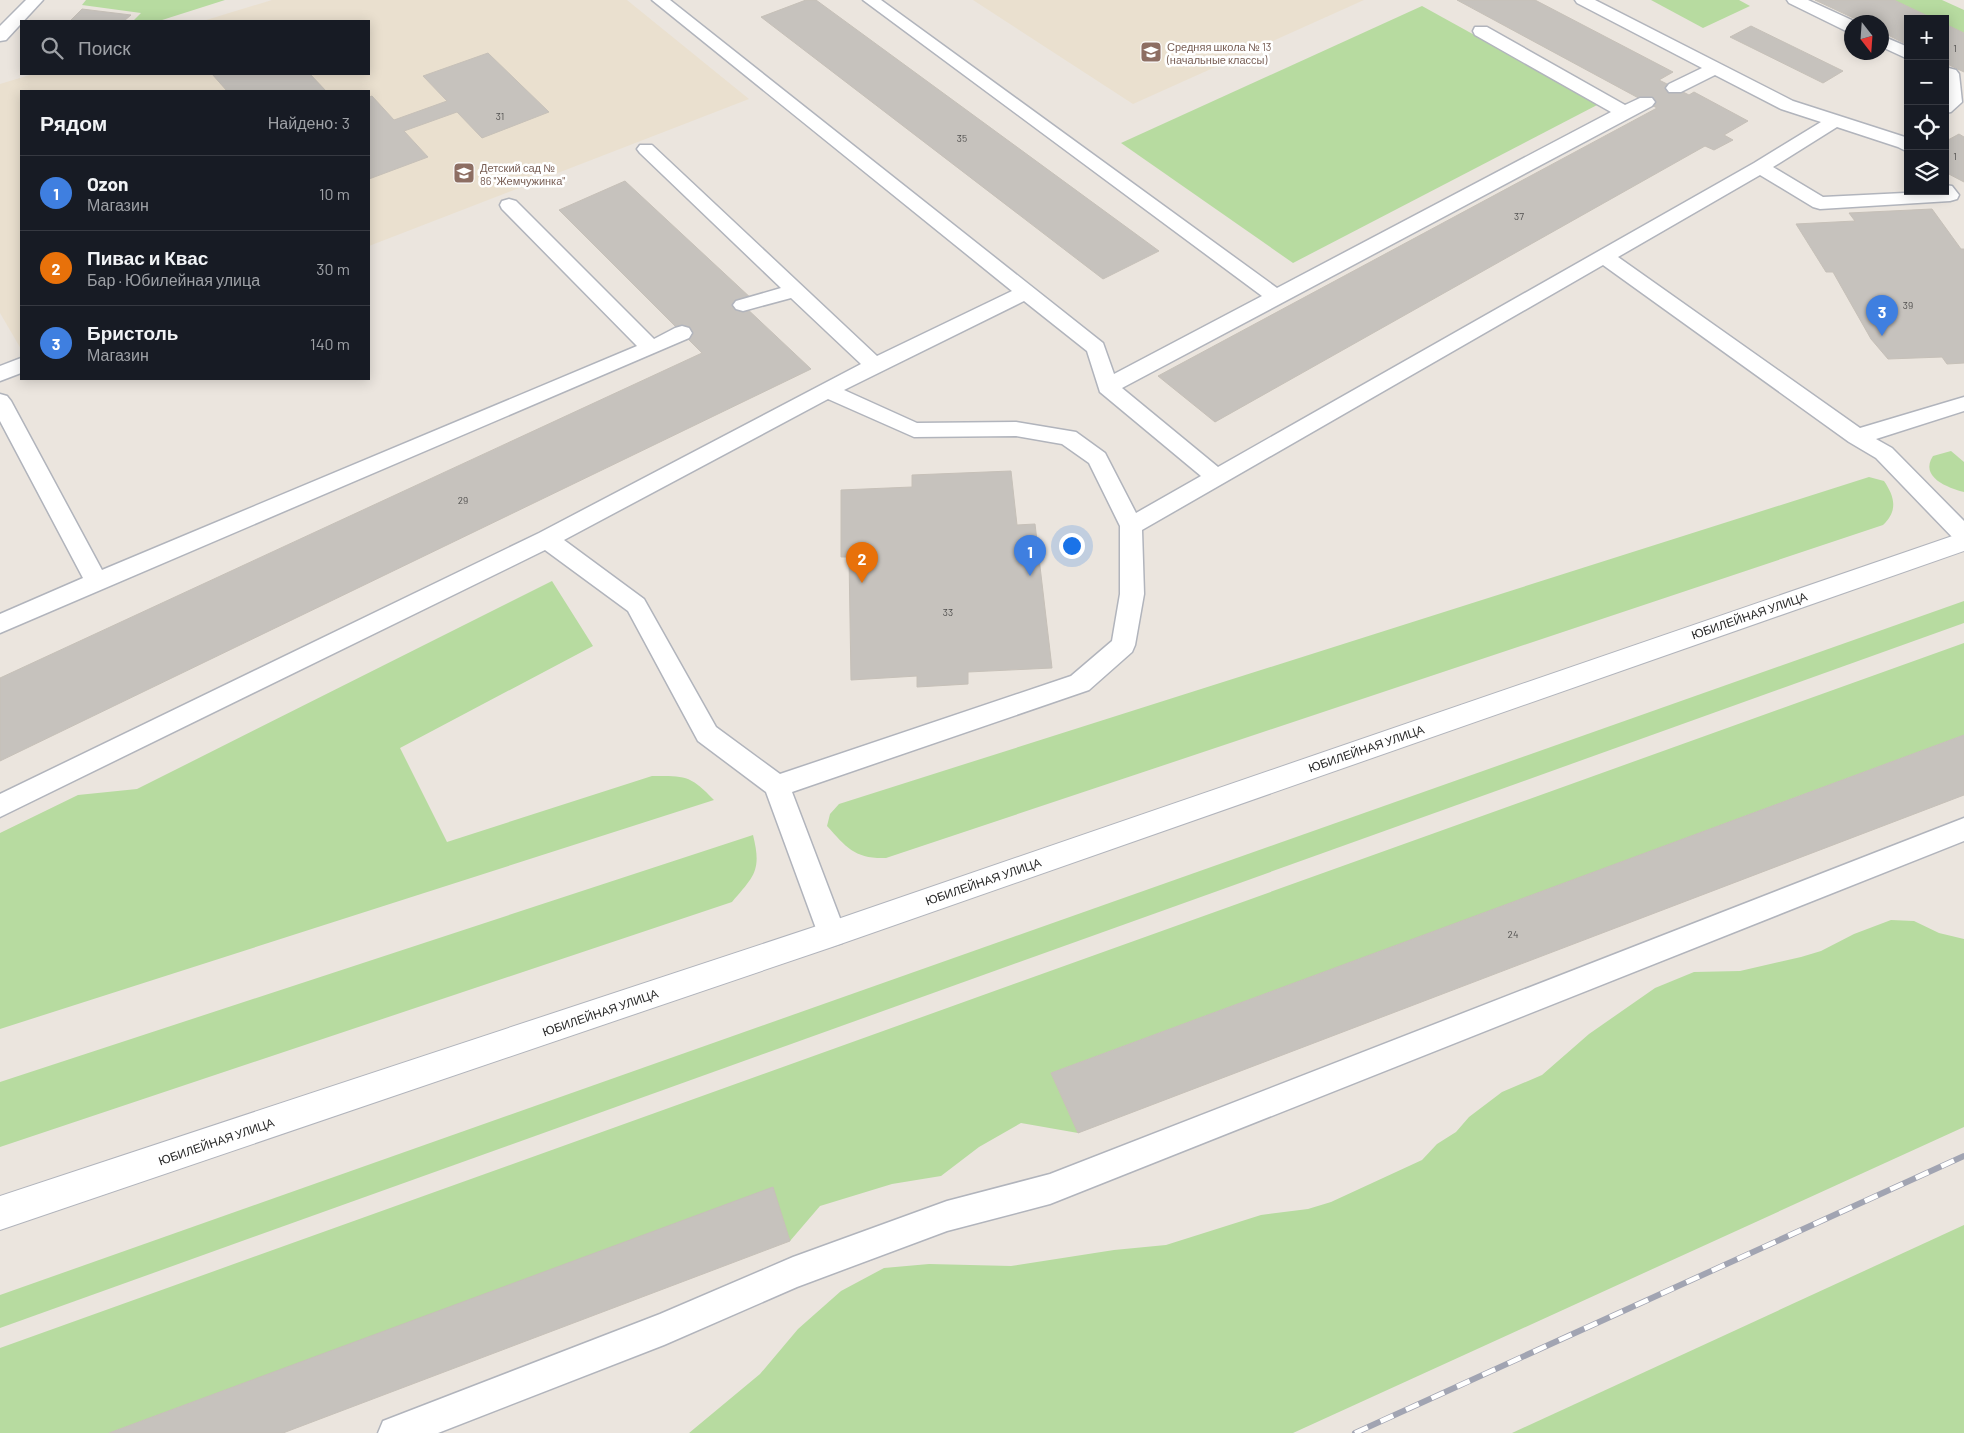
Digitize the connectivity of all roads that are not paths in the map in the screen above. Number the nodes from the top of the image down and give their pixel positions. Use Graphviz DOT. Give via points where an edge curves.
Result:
graph roads {
  1 [pos="35,0"];
  2 [pos="660,0"];
  3 [pos="871,0"];
  4 [pos="1584,0"];
  5 [pos="1794,0"];
  6 [pos="1844,23"];
  7 [pos="1482,31"];
  8 [pos="0,36"];
  9 [pos="1889,44"];
  10 [pos="1904,52"];
  11 [pos="1715,68"];
  12 [pos="1949,74"];
  13 [pos="1675,88"];
  14 [pos="1646,102"];
  15 [pos="1949,105"];
  16 [pos="1624,112"];
  17 [pos="1834,121"];
  18 [pos="1904,143"];
  19 [pos="646,149"];
  20 [pos="1760,167"];
  21 [pos="1953,197"];
  22 [pos="509,205"];
  23 [pos="1604,256"];
  24 [pos="795,290"];
  25 [pos="1026,292"];
  26 [pos="1276,297"];
  27 [pos="743,305"];
  28 [pos="682,333"];
  29 [pos="651,348"];
  30 [pos="20,365"];
  31 [pos="875,365"];
  32 [pos="0,374"];
  33 [pos="1107,386"];
  34 [pos="828,391"];
  35 [pos="0,401"];
  36 [pos="1964,404"];
  37 [pos="1857,437"];
  38 [pos="1217,478"];
  39 [pos="1131,526"];
  40 [pos="1964,534"];
  41 [pos="547,539"];
  42 [pos="1964,541"];
  43 [pos="97,582"];
  44 [pos="0,624"];
  45 [pos="777,786"];
  46 [pos="0,806"];
  47 [pos="1964,829"];
  48 [pos="832,934"];
  49 [pos="0,1213"];
  50 [pos="395,1433"];
  1 -- 8 [label="lane"];
  2 -- 25 [label="lane"];
  3 -- 26 [label="lane"];
  4 -- 11 [label="lane"];
  5 -- 6 [label="lane"];
  7 -- 16 [label="lane"];
  9 -- 10 [label="lane"];
  11 -- 13 [label="lane"];
  11 -- 17 [label="lane" via="1787,106"];
  12 -- 15 [label="lane" via="1953,102"];
  14 -- 16 [label="lane"];
  16 -- 26 [label="lane"];
  17 -- 18 [label="lane"];
  17 -- 20 [label="lane"];
  19 -- 24 [label="lane"];
  20 -- 21 [label="lane" via="1820,203"];
  20 -- 23 [label="lane"];
  22 -- 29 [label="lane"];
  23 -- 37 [label="lane"];
  23 -- 38 [label="lane"];
  24 -- 27 [label="lane"];
  24 -- 31 [label="lane"];
  25 -- 31 [label="lane"];
  25 -- 33 [label="lane" via="1096,348"];
  26 -- 33 [label="lane"];
  28 -- 29 [label="lane"];
  29 -- 43 [label="lane"];
  30 -- 32 [label="lane"];
  31 -- 34 [label="lane"];
  33 -- 38 [label="lane"];
  34 -- 39 [label="lane" via="914,430 1016,430 1068,437 1097,458"];
  34 -- 41 [label="lane"];
  35 -- 43 [label="lane"];
  36 -- 37 [label="lane"];
  37 -- 40 [label="lane" via="1884,453"];
  38 -- 39 [label="lane"];
  39 -- 45 [label="lane" via="1132,594 1123,645 1080,683"];
  41 -- 45 [label="lane" via="636,605 707,734"];
  41 -- 46 [label="lane"];
  42 -- 48 [label="main road, ЮБИЛЕЙНАЯ УЛИЦА"];
  43 -- 44 [label="lane"];
  45 -- 48 [label="lane"];
  47 -- 50 [label="lane" via="1050,1189 947,1216 794,1273 664,1329"];
  48 -- 49 [label="main road, ЮБИЛЕЙНАЯ УЛИЦА"];
}
